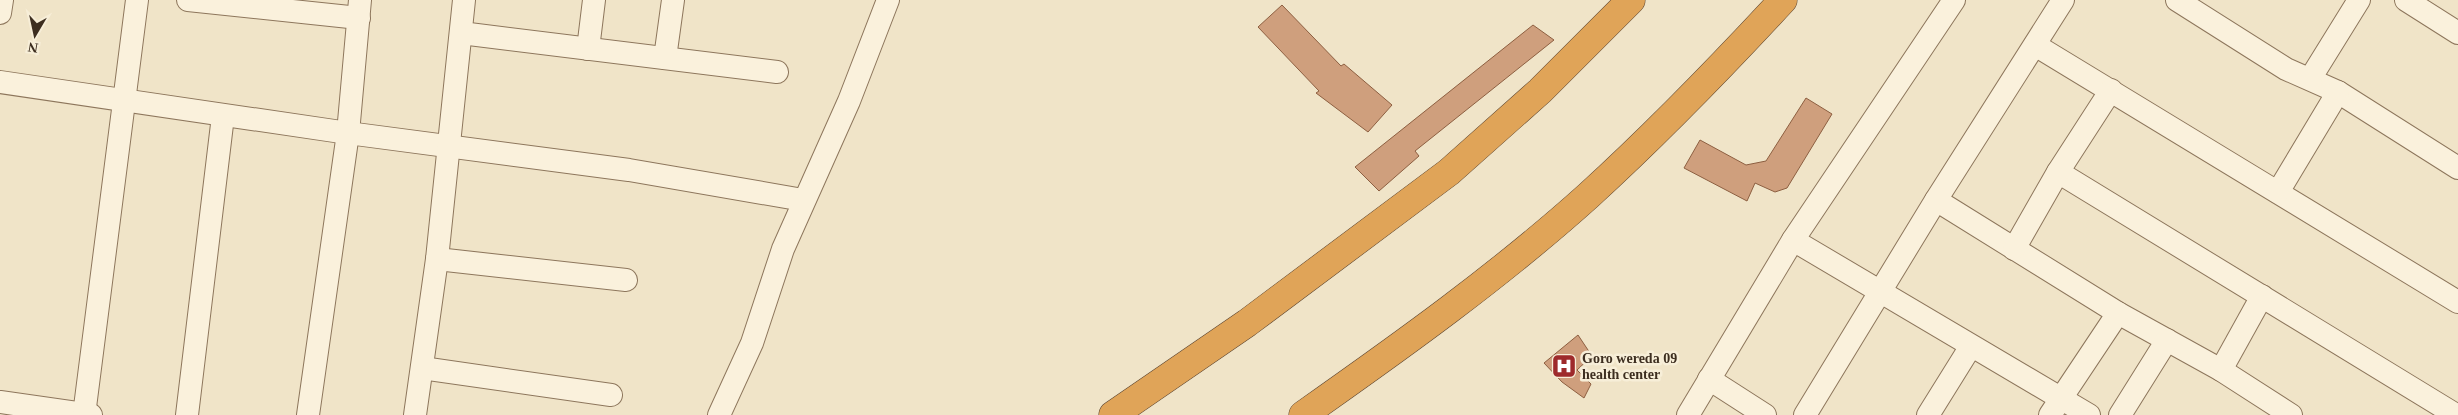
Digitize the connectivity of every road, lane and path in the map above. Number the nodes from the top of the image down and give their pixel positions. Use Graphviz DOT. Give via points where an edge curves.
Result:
graph roads {
  1 [pos="2,0"];
  2 [pos="137,0"];
  3 [pos="188,0"];
  4 [pos="464,0"];
  5 [pos="594,0"];
  6 [pos="673,0"];
  7 [pos="888,0"];
  8 [pos="1632,0"];
  9 [pos="1783,0"];
  10 [pos="1954,0"];
  11 [pos="2063,0"];
  12 [pos="2177,0"];
  13 [pos="2359,0"];
  14 [pos="2406,0"];
  15 [pos="246,3"];
  16 [pos="359,9"];
  17 [pos="0,13"];
  18 [pos="461,33"];
  19 [pos="2458,34"];
  20 [pos="2035,45"];
  21 [pos="588,48"];
  22 [pos="665,58"];
  23 [pos="777,72"];
  24 [pos="2310,79"];
  25 [pos="0,82"];
  26 [pos="2111,90"];
  27 [pos="2338,92"];
  28 [pos="124,99"];
  29 [pos="223,116"];
  30 [pos="348,133"];
  31 [pos="448,146"];
  32 [pos="2458,168"];
  33 [pos="2058,172"];
  34 [pos="2278,192"];
  35 [pos="803,200"];
  36 [pos="1936,200"];
  37 [pos="1793,240"];
  38 [pos="2014,249"];
  39 [pos="437,259"];
  40 [pos="626,280"];
  41 [pos="1880,292"];
  42 [pos="2262,296"];
  43 [pos="2458,302"];
  44 [pos="2118,312"];
  45 [pos="2168,340"];
  46 [pos="1971,346"];
  47 [pos="422,368"];
  48 [pos="2221,370"];
  49 [pos="1709,378"];
  50 [pos="611,396"];
  51 [pos="0,402"];
  52 [pos="2055,406"];
  53 [pos="86,415"];
  54 [pos="187,415"];
  55 [pos="308,415"];
  56 [pos="415,415"];
  57 [pos="719,415"];
  58 [pos="1113,415"];
  59 [pos="1303,415"];
  60 [pos="1688,415"];
  61 [pos="1764,415"];
  62 [pos="1805,415"];
  63 [pos="1928,415"];
  64 [pos="2089,415"];
  65 [pos="2120,415"];
  66 [pos="2291,415"];
  67 [pos="2456,415"];
  1 -- 17 [label="street"];
  2 -- 28 [label="street"];
  3 -- 15 [label="street"];
  4 -- 18 [label="street"];
  5 -- 21 [label="street"];
  6 -- 22 [label="street"];
  7 -- 35 [label="street" via="849,101"];
  8 -- 58 [label="highway" via="1540,91 1449,172 1247,323"];
  9 -- 59 [label="highway" via="1728,59 1588,196 1433,323"];
  10 -- 37 [label="street"];
  11 -- 20 [label="street"];
  12 -- 24 [label="street" via="2286,69"];
  13 -- 24 [label="street"];
  14 -- 19 [label="street"];
  15 -- 16 [label="street"];
  16 -- 30 [label="street"];
  18 -- 21 [label="street"];
  18 -- 31 [label="street"];
  20 -- 26 [label="street"];
  20 -- 36 [label="street"];
  21 -- 22 [label="street"];
  22 -- 23 [label="street"];
  24 -- 27 [label="street"];
  25 -- 28 [label="street"];
  26 -- 33 [label="street"];
  26 -- 34 [label="street"];
  27 -- 32 [label="street"];
  27 -- 34 [label="street"];
  28 -- 29 [label="street"];
  28 -- 53 [label="street"];
  29 -- 30 [label="street"];
  29 -- 54 [label="street"];
  30 -- 31 [label="street"];
  30 -- 55 [label="street"];
  31 -- 35 [label="street" via="629,170"];
  31 -- 39 [label="street"];
  33 -- 38 [label="street"];
  33 -- 42 [label="street"];
  34 -- 43 [label="street"];
  35 -- 57 [label="street" via="752,343"];
  36 -- 38 [label="street"];
  36 -- 41 [label="street"];
  37 -- 41 [label="street"];
  37 -- 49 [label="street"];
  38 -- 44 [label="street"];
  39 -- 40 [label="street"];
  39 -- 47 [label="street"];
  41 -- 46 [label="street"];
  41 -- 62 [label="street"];
  42 -- 48 [label="street"];
  42 -- 67 [label="street"];
  44 -- 45 [label="street"];
  44 -- 52 [label="street"];
  45 -- 48 [label="street"];
  45 -- 65 [label="street"];
  46 -- 52 [label="street"];
  46 -- 63 [label="street"];
  47 -- 50 [label="street"];
  47 -- 56 [label="street"];
  48 -- 66 [label="street"];
  49 -- 60 [label="street"];
  49 -- 61 [label="street"];
  51 -- 53 [label="street"];
  52 -- 64 [label="street"];
}
